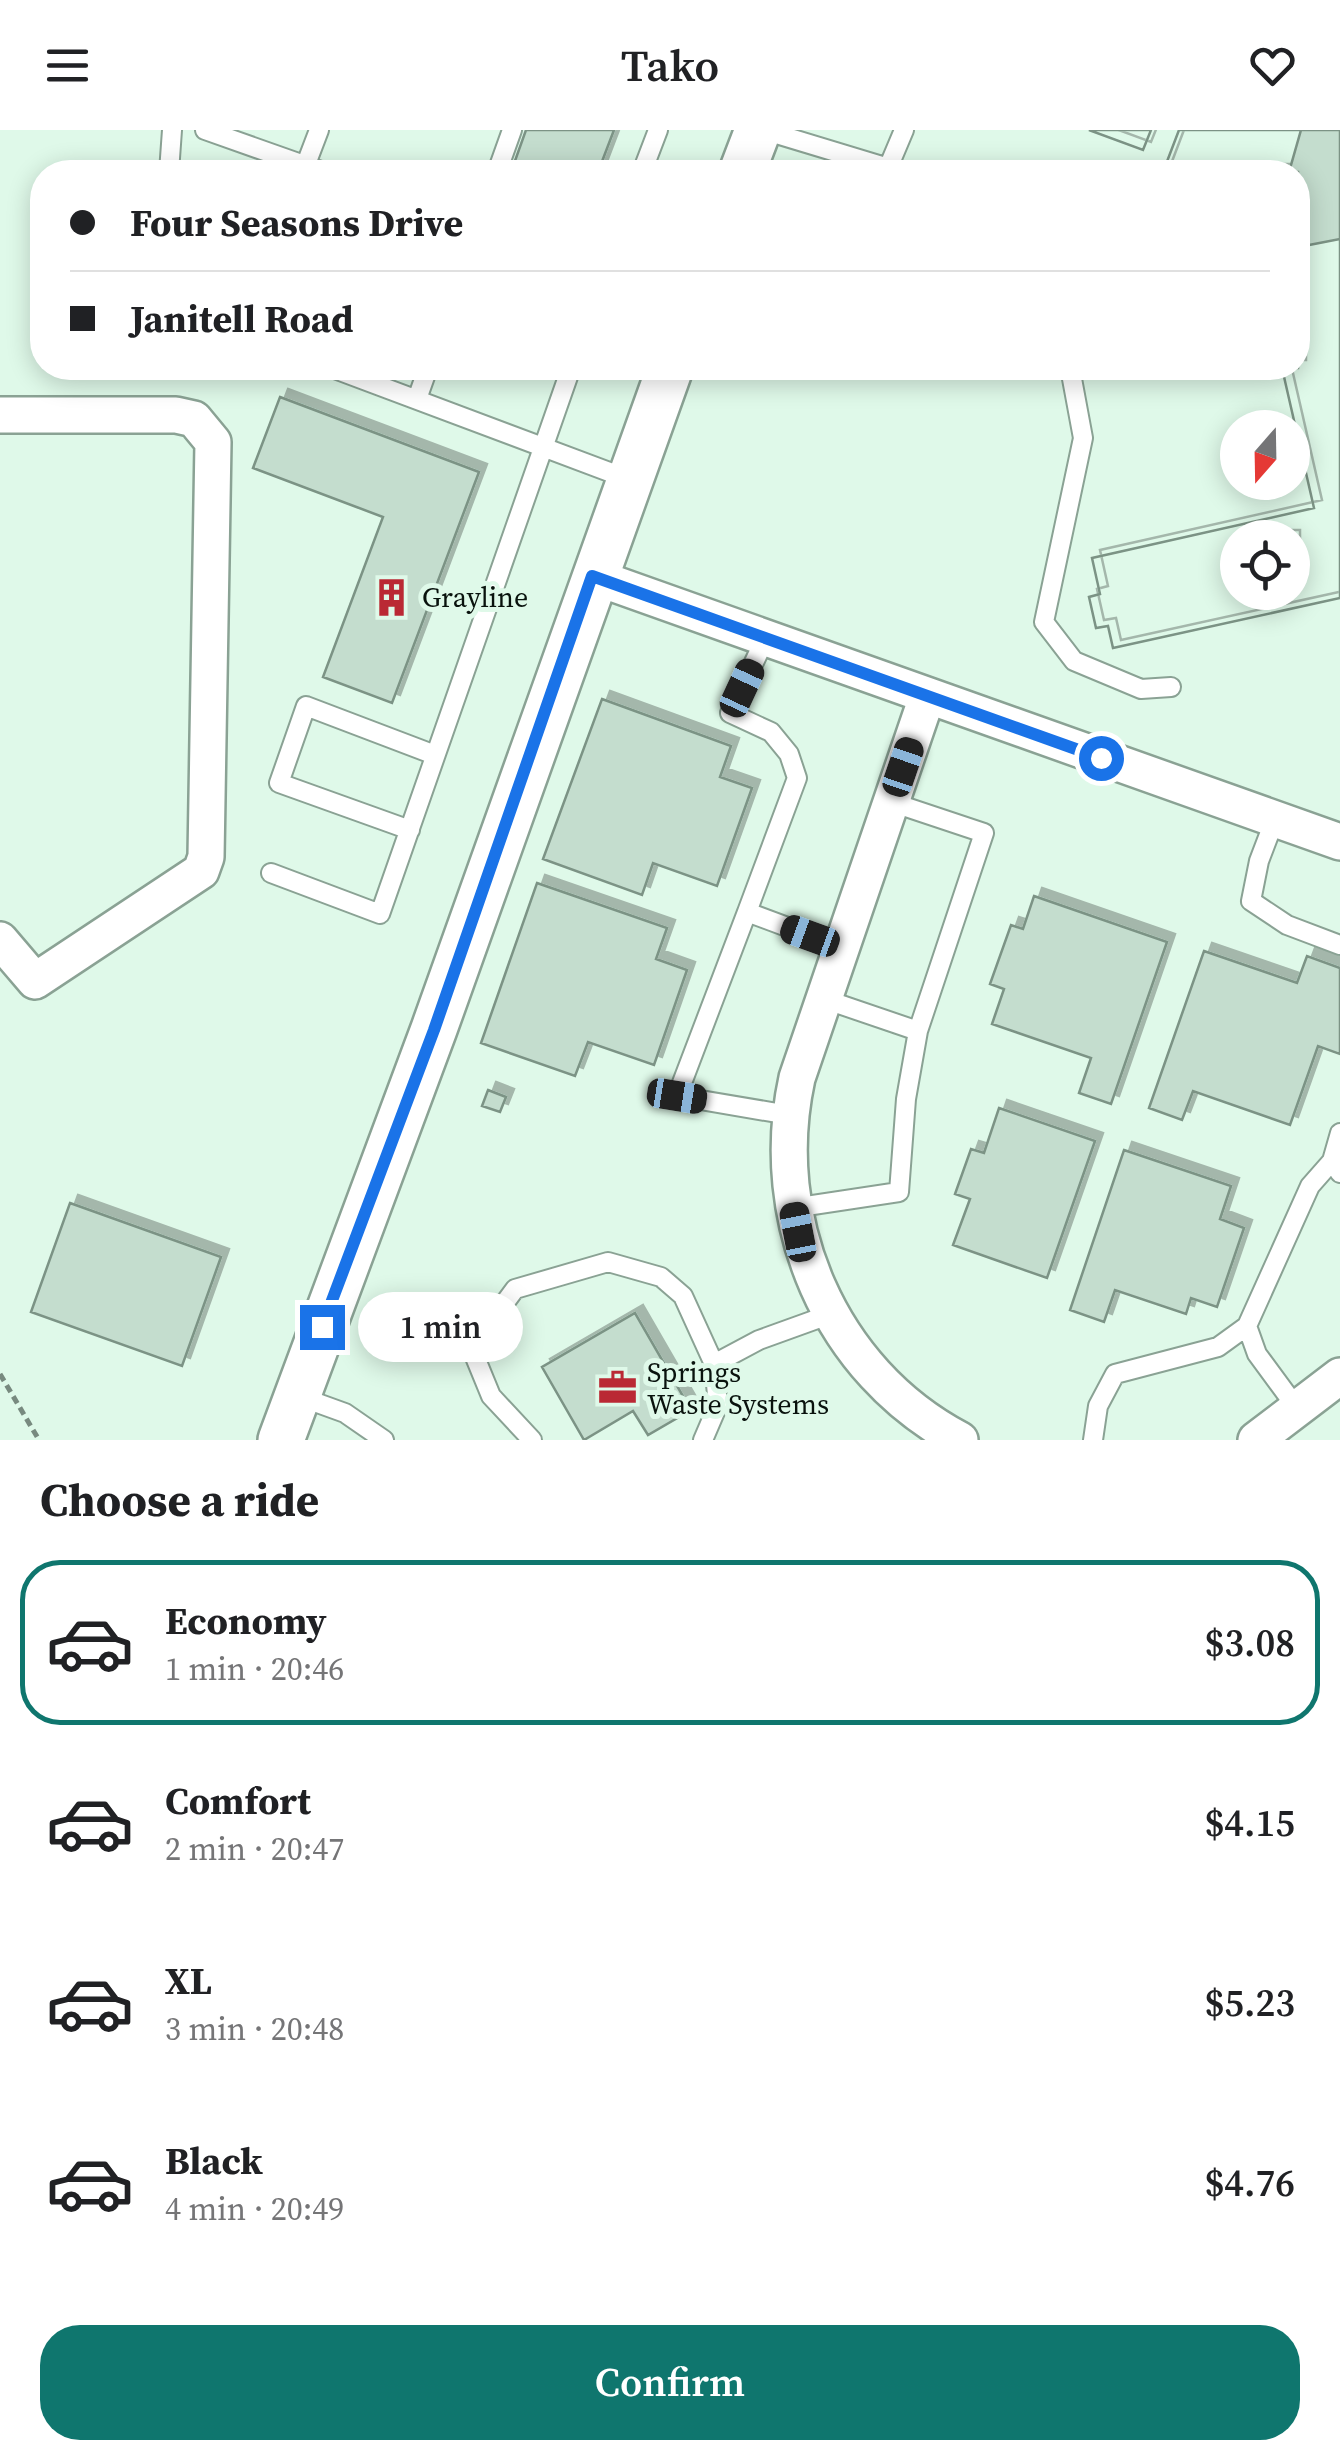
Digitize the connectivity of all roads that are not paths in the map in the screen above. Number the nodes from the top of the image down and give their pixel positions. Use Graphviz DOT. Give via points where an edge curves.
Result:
graph roads {
  1 [pos="172,130"];
  2 [pos="205,130"];
  3 [pos="319,130"];
  4 [pos="512,130"];
  5 [pos="658,130"];
  6 [pos="761,130"];
  7 [pos="904,130"];
  8 [pos="170,160"];
  9 [pos="281,160"];
  10 [pos="307,160"];
  11 [pos="501,160"];
  12 [pos="647,160"];
  13 [pos="747,160"];
  14 [pos="862,160"];
  15 [pos="897,160"];
  16 [pos="364,380"];
  17 [pos="424,380"];
  18 [pos="567,380"];
  19 [pos="666,380"];
  20 [pos="1072,380"];
  21 [pos="417,400"];
  22 [pos="0,415"];
  23 [pos="542,446"];
  24 [pos="628,480"];
  25 [pos="592,576"];
  26 [pos="766,639"];
  27 [pos="1172,687"];
  28 [pos="926,697"];
  29 [pos="435,755"];
  30 [pos="891,802"];
  31 [pos="1275,820"];
  32 [pos="410,830"];
  33 [pos="1340,842"];
  34 [pos="271,874"];
  35 [pos="747,912"];
  36 [pos="0,940"];
  37 [pos="1340,946"];
  38 [pos="841,947"];
  39 [pos="824,999"];
  40 [pos="918,1031"];
  41 [pos="789,1114"];
  42 [pos="1340,1133"];
  43 [pos="1336,1167"];
  44 [pos="793,1208"];
  45 [pos="831,1314"];
  46 [pos="1248,1326"];
  47 [pos="714,1364"];
  48 [pos="1340,1376"];
  49 [pos="297,1396"];
  50 [pos="1298,1411"];
  51 [pos="281,1440"];
  52 [pos="384,1440"];
  53 [pos="532,1440"];
  54 [pos="704,1440"];
  55 [pos="960,1440"];
  56 [pos="1093,1440"];
  57 [pos="1256,1440"];
  1 -- 8 [label="lane"];
  2 -- 9 [label="lane"];
  3 -- 10 [label="lane"];
  4 -- 11 [label="lane"];
  5 -- 12 [label="lane"];
  6 -- 13 [label="street"];
  6 -- 14 [label="lane"];
  7 -- 15 [label="lane"];
  16 -- 21 [label="lane"];
  17 -- 21 [label="lane"];
  18 -- 23 [label="lane"];
  19 -- 24 [label="street"];
  20 -- 27 [label="lane" via="1083,438 1044,622 1074,662 1142,690"];
  21 -- 23 [label="lane"];
  22 -- 36 [label="street" via="176,415 194,419 213,442 201,870 34,981"];
  23 -- 24 [label="lane"];
  23 -- 29 [label="lane"];
  24 -- 25 [label="street"];
  25 -- 26 [label="street"];
  25 -- 49 [label="street" via="434,1030"];
  26 -- 28 [label="street"];
  26 -- 35 [label="lane" via="730,713 771,732 798,778"];
  28 -- 30 [label="street"];
  28 -- 31 [label="street"];
  29 -- 32 [label="lane"];
  29 -- 32 [label="lane" via="306,706 279,782"];
  30 -- 38 [label="street"];
  30 -- 40 [label="lane" via="984,833"];
  31 -- 33 [label="street"];
  31 -- 37 [label="lane" via="1251,901 1287,925"];
  32 -- 34 [label="lane" via="380,914"];
  35 -- 38 [label="lane"];
  35 -- 41 [label="lane" via="677,1096"];
  38 -- 39 [label="street"];
  39 -- 40 [label="lane"];
  39 -- 41 [label="street"];
  40 -- 44 [label="lane" via="899,1192"];
  41 -- 44 [label="street"];
  42 -- 43 [label="lane"];
  43 -- 46 [label="lane" via="1310,1186"];
  44 -- 45 [label="street" via="803,1256"];
  45 -- 47 [label="lane"];
  45 -- 55 [label="street" via="876,1376"];
  46 -- 50 [label="lane" via="1257,1354"];
  46 -- 56 [label="lane" via="1218,1347 1115,1374 1098,1406"];
  47 -- 53 [label="lane" via="683,1296 661,1277 608,1262 516,1288 480,1334 475,1357 491,1396"];
  47 -- 54 [label="lane" via="718,1405"];
  48 -- 50 [label="street"];
  49 -- 51 [label="street"];
  49 -- 52 [label="lane" via="345,1413"];
  50 -- 57 [label="street"];
}
